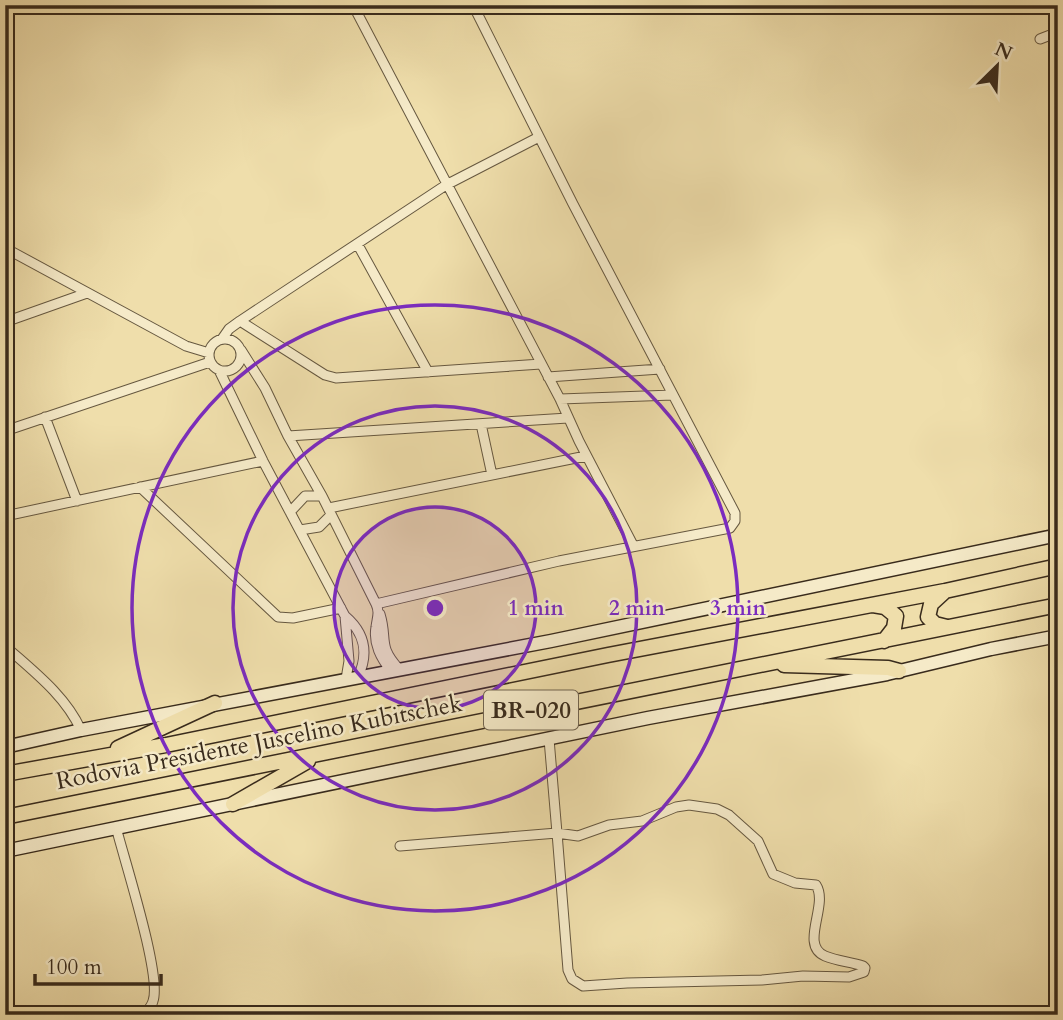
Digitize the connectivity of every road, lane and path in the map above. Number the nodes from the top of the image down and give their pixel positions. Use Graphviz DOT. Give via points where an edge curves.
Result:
graph roads {
  1 [pos="353,5"];
  2 [pos="473,5"];
  3 [pos="1058,32"];
  4 [pos="1040,39"];
  5 [pos="539,137"];
  6 [pos="446,185"];
  7 [pos="358,245"];
  8 [pos="5,248"];
  9 [pos="87,293"];
  10 [pos="240,321"];
  11 [pos="5,322"];
  12 [pos="222,339"];
  13 [pos="238,346"];
  14 [pos="209,358"];
  15 [pos="541,364"];
  16 [pos="660,369"];
  17 [pos="219,370"];
  18 [pos="428,372"];
  19 [pos="548,377"];
  20 [pos="673,395"];
  21 [pos="560,399"];
  22 [pos="45,417"];
  23 [pos="568,418"];
  24 [pos="481,424"];
  25 [pos="5,432"];
  26 [pos="288,436"];
  27 [pos="586,456"];
  28 [pos="263,461"];
  29 [pos="492,475"];
  30 [pos="140,487"];
  31 [pos="322,496"];
  32 [pos="76,501"];
  33 [pos="290,512"];
  34 [pos="330,512"];
  35 [pos="5,516"];
  36 [pos="300,530"];
  37 [pos="1058,535"];
  38 [pos="633,545"];
  39 [pos="1058,566"];
  40 [pos="944,591"];
  41 [pos="872,605"];
  42 [pos="1058,605"];
  43 [pos="377,607"];
  44 [pos="343,612"];
  45 [pos="949,627"];
  46 [pos="375,630"];
  47 [pos="359,631"];
  48 [pos="1058,636"];
  49 [pos="376,640"];
  50 [pos="884,640"];
  51 [pos="364,642"];
  52 [pos="5,646"];
  53 [pos="765,664"];
  54 [pos="395,670"];
  55 [pos="899,671"];
  56 [pos="352,678"];
  57 [pos="215,703"];
  58 [pos="81,730"];
  59 [pos="549,739"];
  60 [pos="5,747"];
  61 [pos="320,755"];
  62 [pos="97,758"];
  63 [pos="5,774"];
  64 [pos="233,804"];
  65 [pos="5,817"];
  66 [pos="116,827"];
  67 [pos="557,833"];
  68 [pos="400,846"];
  69 [pos="5,851"];
  70 [pos="144,1015"];
  1 -- 6 [label="street"];
  2 -- 5 [label="street"];
  3 -- 4 [label="street"];
  5 -- 6 [label="street"];
  5 -- 16 [label="street"];
  6 -- 7 [label="street"];
  6 -- 15 [label="street"];
  7 -- 10 [label="street"];
  7 -- 18 [label="street"];
  8 -- 9 [label="street"];
  9 -- 11 [label="street"];
  9 -- 14 [label="street"];
  10 -- 12 [label="street"];
  10 -- 13 [label="street"];
  10 -- 18 [label="street" via="330,377"];
  12 -- 13 [label="street"];
  12 -- 14 [label="street" via="213,344"];
  13 -- 17 [label="street" via="242,356 237,366"];
  13 -- 26 [label="street"];
  14 -- 17 [label="street"];
  14 -- 22 [label="street"];
  15 -- 18 [label="street"];
  15 -- 19 [label="street"];
  16 -- 19 [label="street"];
  16 -- 20 [label="street"];
  17 -- 28 [label="street"];
  19 -- 21 [label="street"];
  20 -- 21 [label="street"];
  20 -- 38 [label="street" via="735,513 735,522 730,528"];
  21 -- 23 [label="street"];
  22 -- 25 [label="street"];
  22 -- 32 [label="street"];
  23 -- 24 [label="street"];
  23 -- 27 [label="street"];
  24 -- 26 [label="street"];
  24 -- 29 [label="street"];
  26 -- 31 [label="street"];
  27 -- 29 [label="street"];
  27 -- 38 [label="street"];
  28 -- 30 [label="street"];
  28 -- 33 [label="street"];
  29 -- 34 [label="street"];
  30 -- 32 [label="street"];
  30 -- 44 [label="street" via="278,617"];
  31 -- 33 [label="street" via="305,496"];
  31 -- 34 [label="street"];
  32 -- 35 [label="street"];
  33 -- 36 [label="street"];
  34 -- 36 [label="street" via="319,527"];
  34 -- 43 [label="street"];
  36 -- 44 [label="street"];
  37 -- 54 [label="main road"];
  38 -- 43 [label="street"];
  39 -- 40 [label="highway, Rodovia Presidente Juscelino Kubitschek / BR-020"];
  40 -- 41 [label="highway, Rodovia Presidente Juscelino Kubitschek / BR-020"];
  40 -- 45 [label="highway" via="931,604 928,617"];
  41 -- 50 [label="highway" via="895,616 894,628"];
  41 -- 62 [label="highway, Rodovia Presidente Juscelino Kubitschek / BR-020"];
  42 -- 45 [label="highway, Rodovia Presidente Juscelino Kubitschek / BR-020"];
  43 -- 46 [label="street"];
  43 -- 54 [label="street" via="383,646"];
  44 -- 47 [label="street"];
  44 -- 56 [label="street"];
  45 -- 50 [label="highway, Rodovia Presidente Juscelino Kubitschek / BR-020"];
  46 -- 47 [label="street"];
  46 -- 49 [label="street"];
  47 -- 51 [label="street"];
  48 -- 55 [label="main road"];
  49 -- 51 [label="street"];
  49 -- 54 [label="street" via="380,656"];
  50 -- 53 [label="highway, Rodovia Presidente Juscelino Kubitschek / BR-020"];
  51 -- 56 [label="street" via="365,660"];
  52 -- 58 [label="street" via="57,694"];
  53 -- 55 [label="highway"];
  53 -- 61 [label="highway, Rodovia Presidente Juscelino Kubitschek / BR-020"];
  54 -- 56 [label="main road"];
  55 -- 59 [label="main road"];
  56 -- 57 [label="main road"];
  57 -- 58 [label="main road"];
  57 -- 62 [label="highway"];
  58 -- 60 [label="main road"];
  59 -- 64 [label="main road"];
  59 -- 67 [label="street"];
  61 -- 64 [label="highway"];
  61 -- 65 [label="highway, Rodovia Presidente Juscelino Kubitschek / BR-020"];
  62 -- 63 [label="highway, Rodovia Presidente Juscelino Kubitschek / BR-020"];
  64 -- 66 [label="main road"];
  66 -- 69 [label="main road"];
  66 -- 70 [label="street" via="154,980 153,1001"];
  67 -- 67 [label="street" via="578,836 609,825 642,821 676,807 718,809 758,841 773,874 816,885 821,892 815,947 825,956 863,965 865,971 849,977 583,986 568,970"];
  67 -- 68 [label="street"];
}
